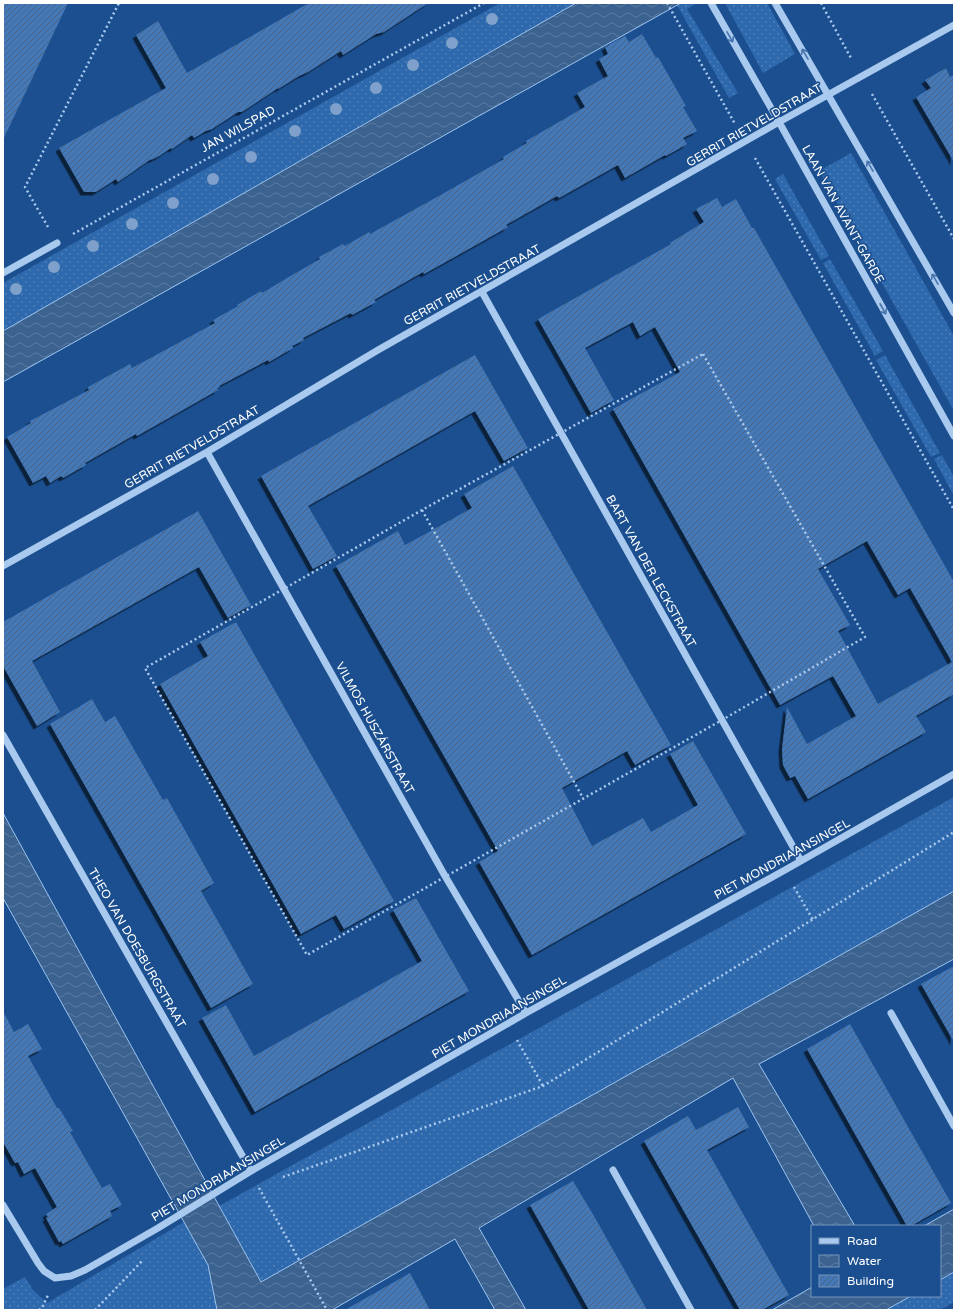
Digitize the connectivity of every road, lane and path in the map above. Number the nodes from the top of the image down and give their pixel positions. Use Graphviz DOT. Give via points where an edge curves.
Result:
graph roads {
  1 [pos="119,3"];
  2 [pos="484,3"];
  3 [pos="667,3"];
  4 [pos="711,3"];
  5 [pos="776,3"];
  6 [pos="821,3"];
  7 [pos="954,25"];
  8 [pos="862,77"];
  9 [pos="828,95"];
  10 [pos="779,122"];
  11 [pos="745,142"];
  12 [pos="954,239"];
  13 [pos="57,243"];
  14 [pos="3,274"];
  15 [pos="482,292"];
  16 [pos="954,313"];
  17 [pos="561,432"];
  18 [pos="954,436"];
  19 [pos="207,452"];
  20 [pos="422,510"];
  21 [pos="954,510"];
  22 [pos="3,566"];
  23 [pos="284,588"];
  24 [pos="722,720"];
  25 [pos="3,735"];
  26 [pos="954,774"];
  27 [pos="583,798"];
  28 [pos="954,832"];
  29 [pos="801,861"];
  30 [pos="785,870"];
  31 [pos="445,876"];
  32 [pos="813,920"];
  33 [pos="891,1012"];
  34 [pos="526,1013"];
  35 [pos="508,1024"];
  36 [pos="543,1086"];
  37 [pos="954,1126"];
  38 [pos="613,1170"];
  39 [pos="251,1171"];
  40 [pos="280,1178"];
  41 [pos="265,1184"];
  42 [pos="3,1205"];
  43 [pos="158,1228"];
  44 [pos="95,1310"];
  45 [pos="326,1310"];
  46 [pos="691,1310"];
  1 -- 13 [label="path" via="25,187"];
  2 -- 13 [label="path, JAN WILSPAD"];
  3 -- 11 [label="path"];
  4 -- 10 [label="street, LAAN VAN AVANT-GARDE, one-way"];
  9 -- 5 [label="street, one-way"];
  6 -- 8 [label="path"];
  7 -- 8 [label="street, GERRIT RIETVELDSTRAAT"];
  8 -- 9 [label="street, GERRIT RIETVELDSTRAAT"];
  8 -- 12 [label="path"];
  9 -- 10 [label="street, GERRIT RIETVELDSTRAAT"];
  16 -- 9 [label="street, one-way"];
  10 -- 11 [label="street, GERRIT RIETVELDSTRAAT"];
  10 -- 18 [label="street, LAAN VAN AVANT-GARDE, one-way"];
  11 -- 15 [label="street, GERRIT RIETVELDSTRAAT"];
  11 -- 21 [label="path"];
  13 -- 14 [label="street"];
  15 -- 17 [label="street, BART VAN DER LECKSTRAAT"];
  15 -- 19 [label="street, GERRIT RIETVELDSTRAAT" via="378,350"];
  17 -- 20 [label="path"];
  17 -- 24 [label="street, BART VAN DER LECKSTRAAT"];
  17 -- 24 [label="path" via="703,354 865,637"];
  19 -- 22 [label="street, GERRIT RIETVELDSTRAAT"];
  19 -- 23 [label="street, VILMOS HUSZÁRSTRAAT"];
  20 -- 23 [label="path"];
  20 -- 27 [label="path"];
  23 -- 31 [label="street, VILMOS HUSZÁRSTRAAT"];
  23 -- 31 [label="path" via="145,668 307,955"];
  24 -- 27 [label="path"];
  24 -- 29 [label="street, BART VAN DER LECKSTRAAT"];
  25 -- 39 [label="street, THEO VAN DOESBURGSTRAAT"];
  26 -- 29 [label="street, PIET MONDRIAANSINGEL"];
  27 -- 31 [label="path"];
  28 -- 32 [label="path"];
  29 -- 30 [label="street, PIET MONDRIAANSINGEL"];
  30 -- 32 [label="path"];
  30 -- 34 [label="street, PIET MONDRIAANSINGEL"];
  31 -- 34 [label="street, VILMOS HUSZÁRSTRAAT"];
  32 -- 36 [label="path"];
  33 -- 37 [label="street"];
  34 -- 35 [label="street, PIET MONDRIAANSINGEL"];
  35 -- 36 [label="path"];
  35 -- 39 [label="street, PIET MONDRIAANSINGEL"];
  36 -- 40 [label="path"];
  38 -- 46 [label="street"];
  39 -- 43 [label="street, PIET MONDRIAANSINGEL"];
  41 -- 45 [label="path" via="258,1186"];
  42 -- 43 [label="street, PIET MONDRIAANSINGEL" via="38,1263 44,1271 55,1278 71,1276 85,1270"];
  43 -- 44 [label="path" via="158,1245"];
}
